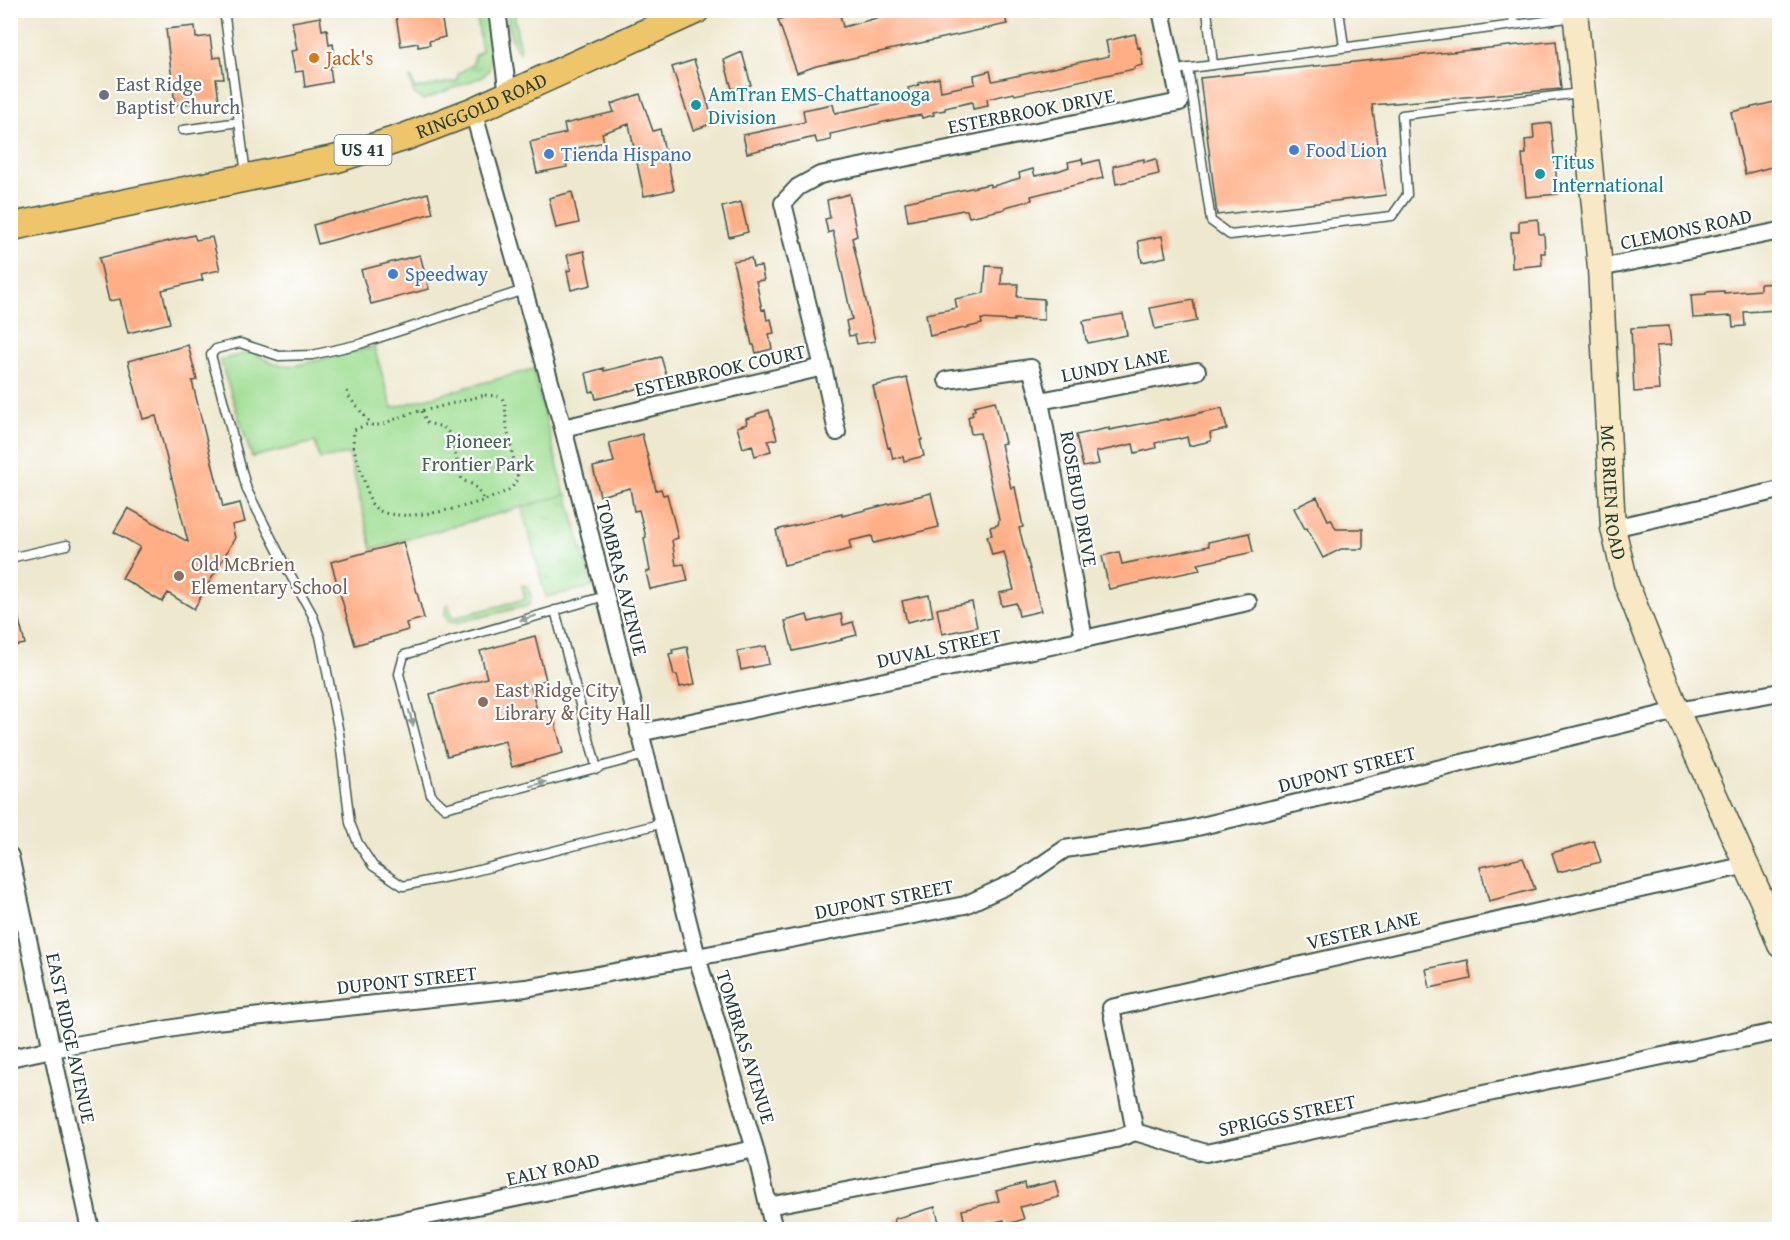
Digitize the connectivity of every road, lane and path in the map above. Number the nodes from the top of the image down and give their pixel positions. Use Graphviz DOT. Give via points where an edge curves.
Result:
graph roads {
  1 [pos="224,10"];
  2 [pos="497,10"];
  3 [pos="696,10"];
  4 [pos="1161,10"];
  5 [pos="1207,10"];
  6 [pos="1339,10"];
  7 [pos="1512,10"];
  8 [pos="1575,14"];
  9 [pos="1514,25"];
  10 [pos="1344,47"];
  11 [pos="1213,65"];
  12 [pos="1180,69"];
  13 [pos="1583,93"];
  14 [pos="508,95"];
  15 [pos="473,111"];
  16 [pos="239,122"];
  17 [pos="183,130"];
  18 [pos="246,177"];
  19 [pos="10,228"];
  20 [pos="1779,231"];
  21 [pos="1600,268"];
  22 [pos="524,290"];
  23 [pos="823,367"];
  24 [pos="1031,368"];
  25 [pos="1197,371"];
  26 [pos="946,380"];
  27 [pos="347,392"];
  28 [pos="1040,401"];
  29 [pos="422,411"];
  30 [pos="372,425"];
  31 [pos="562,428"];
  32 [pos="837,432"];
  33 [pos="1779,490"];
  34 [pos="484,499"];
  35 [pos="1613,528"];
  36 [pos="67,545"];
  37 [pos="10,558"];
  38 [pos="605,596"];
  39 [pos="1248,602"];
  40 [pos="555,610"];
  41 [pos="1083,639"];
  42 [pos="1779,692"];
  43 [pos="1677,711"];
  44 [pos="639,733"];
  45 [pos="645,755"];
  46 [pos="597,769"];
  47 [pos="663,823"];
  48 [pos="10,856"];
  49 [pos="1747,865"];
  50 [pos="1773,907"];
  51 [pos="1779,945"];
  52 [pos="697,957"];
  53 [pos="1779,1031"];
  54 [pos="52,1048"];
  55 [pos="10,1058"];
  56 [pos="1135,1132"];
  57 [pos="755,1149"];
  58 [pos="768,1206"];
  59 [pos="91,1230"];
  60 [pos="358,1230"];
  61 [pos="774,1230"];
  1 -- 16 [label="lane"];
  2 -- 14 [label="street"];
  3 -- 14 [label="main road, RINGGOLD ROAD / US 41"];
  4 -- 12 [label="street"];
  5 -- 11 [label="lane"];
  6 -- 10 [label="lane"];
  7 -- 9 [label="lane"];
  8 -- 9 [label="lane"];
  8 -- 13 [label="main road, MC BRIEN ROAD"];
  9 -- 10 [label="lane"];
  10 -- 11 [label="lane"];
  11 -- 12 [label="lane"];
  12 -- 13 [label="lane" via="1211,221 1230,235 1392,216 1407,195 1402,115"];
  12 -- 23 [label="street, ESTERBROOK DRIVE" via="1180,102 820,175 798,187 783,203"];
  13 -- 21 [label="main road, MC BRIEN ROAD"];
  14 -- 15 [label="main road, RINGGOLD ROAD / US 41"];
  15 -- 18 [label="main road, RINGGOLD ROAD / US 41" via="336,159"];
  15 -- 22 [label="street, TOMBRAS AVENUE"];
  16 -- 17 [label="lane"];
  16 -- 18 [label="lane"];
  18 -- 19 [label="main road, RINGGOLD ROAD / US 41"];
  20 -- 21 [label="street, CLEMONS ROAD"];
  21 -- 35 [label="main road, MC BRIEN ROAD"];
  22 -- 31 [label="street, TOMBRAS AVENUE"];
  22 -- 47 [label="lane" via="360,344 312,355 279,356 240,343 216,349 211,355 239,464 247,490 320,636 339,733 350,823 373,866 403,886"];
  23 -- 31 [label="street, ESTERBROOK COURT"];
  23 -- 32 [label="street, ESTERBROOK COURT"];
  24 -- 26 [label="street, LUNDY LANE"];
  24 -- 28 [label="street, ROSEBUD DRIVE"];
  25 -- 28 [label="street, LUNDY LANE"];
  27 -- 30 [label="path"];
  28 -- 41 [label="street, ROSEBUD DRIVE"];
  29 -- 30 [label="path"];
  29 -- 34 [label="path" via="427,423 443,427 450,434 462,480 474,484"];
  29 -- 34 [label="path" via="485,395 502,398 518,478 512,488"];
  30 -- 34 [label="path" via="354,430 353,446 371,503 378,510 424,514"];
  31 -- 38 [label="street, TOMBRAS AVENUE"];
  33 -- 35 [label="street"];
  35 -- 43 [label="main road, MC BRIEN ROAD" via="1626,583"];
  36 -- 37 [label="lane"];
  38 -- 40 [label="lane"];
  38 -- 44 [label="street, TOMBRAS AVENUE"];
  39 -- 41 [label="street, DUVAL STREET"];
  40 -- 46 [label="lane"];
  40 -- 46 [label="lane, one-way" via="404,655 399,674 431,795 445,808"];
  41 -- 44 [label="street, DUVAL STREET"];
  42 -- 43 [label="street, DUPONT STREET"];
  43 -- 49 [label="main road, MC BRIEN ROAD"];
  43 -- 52 [label="street, DUPONT STREET" via="1185,830 1065,849 1020,879 965,905"];
  44 -- 45 [label="street, TOMBRAS AVENUE"];
  45 -- 46 [label="lane"];
  45 -- 47 [label="street, TOMBRAS AVENUE"];
  47 -- 52 [label="street, TOMBRAS AVENUE"];
  48 -- 54 [label="street, EAST RIDGE AVENUE"];
  49 -- 50 [label="main road, MC BRIEN ROAD"];
  49 -- 56 [label="street, VESTER LANE" via="1111,1008"];
  50 -- 51 [label="main road, MC BRIEN ROAD"];
  52 -- 54 [label="street, DUPONT STREET" via="526,988 215,1021"];
  52 -- 57 [label="street, TOMBRAS AVENUE"];
  53 -- 56 [label="street, SPRIGGS STREET" via="1206,1153"];
  54 -- 55 [label="street, DUPONT STREET"];
  54 -- 59 [label="street, EAST RIDGE AVENUE"];
  56 -- 58 [label="street" via="1116,1139"];
  57 -- 58 [label="street, TOMBRAS AVENUE"];
  57 -- 60 [label="street, EALY ROAD"];
  58 -- 61 [label="street, TOMBRAS AVENUE"];
}
